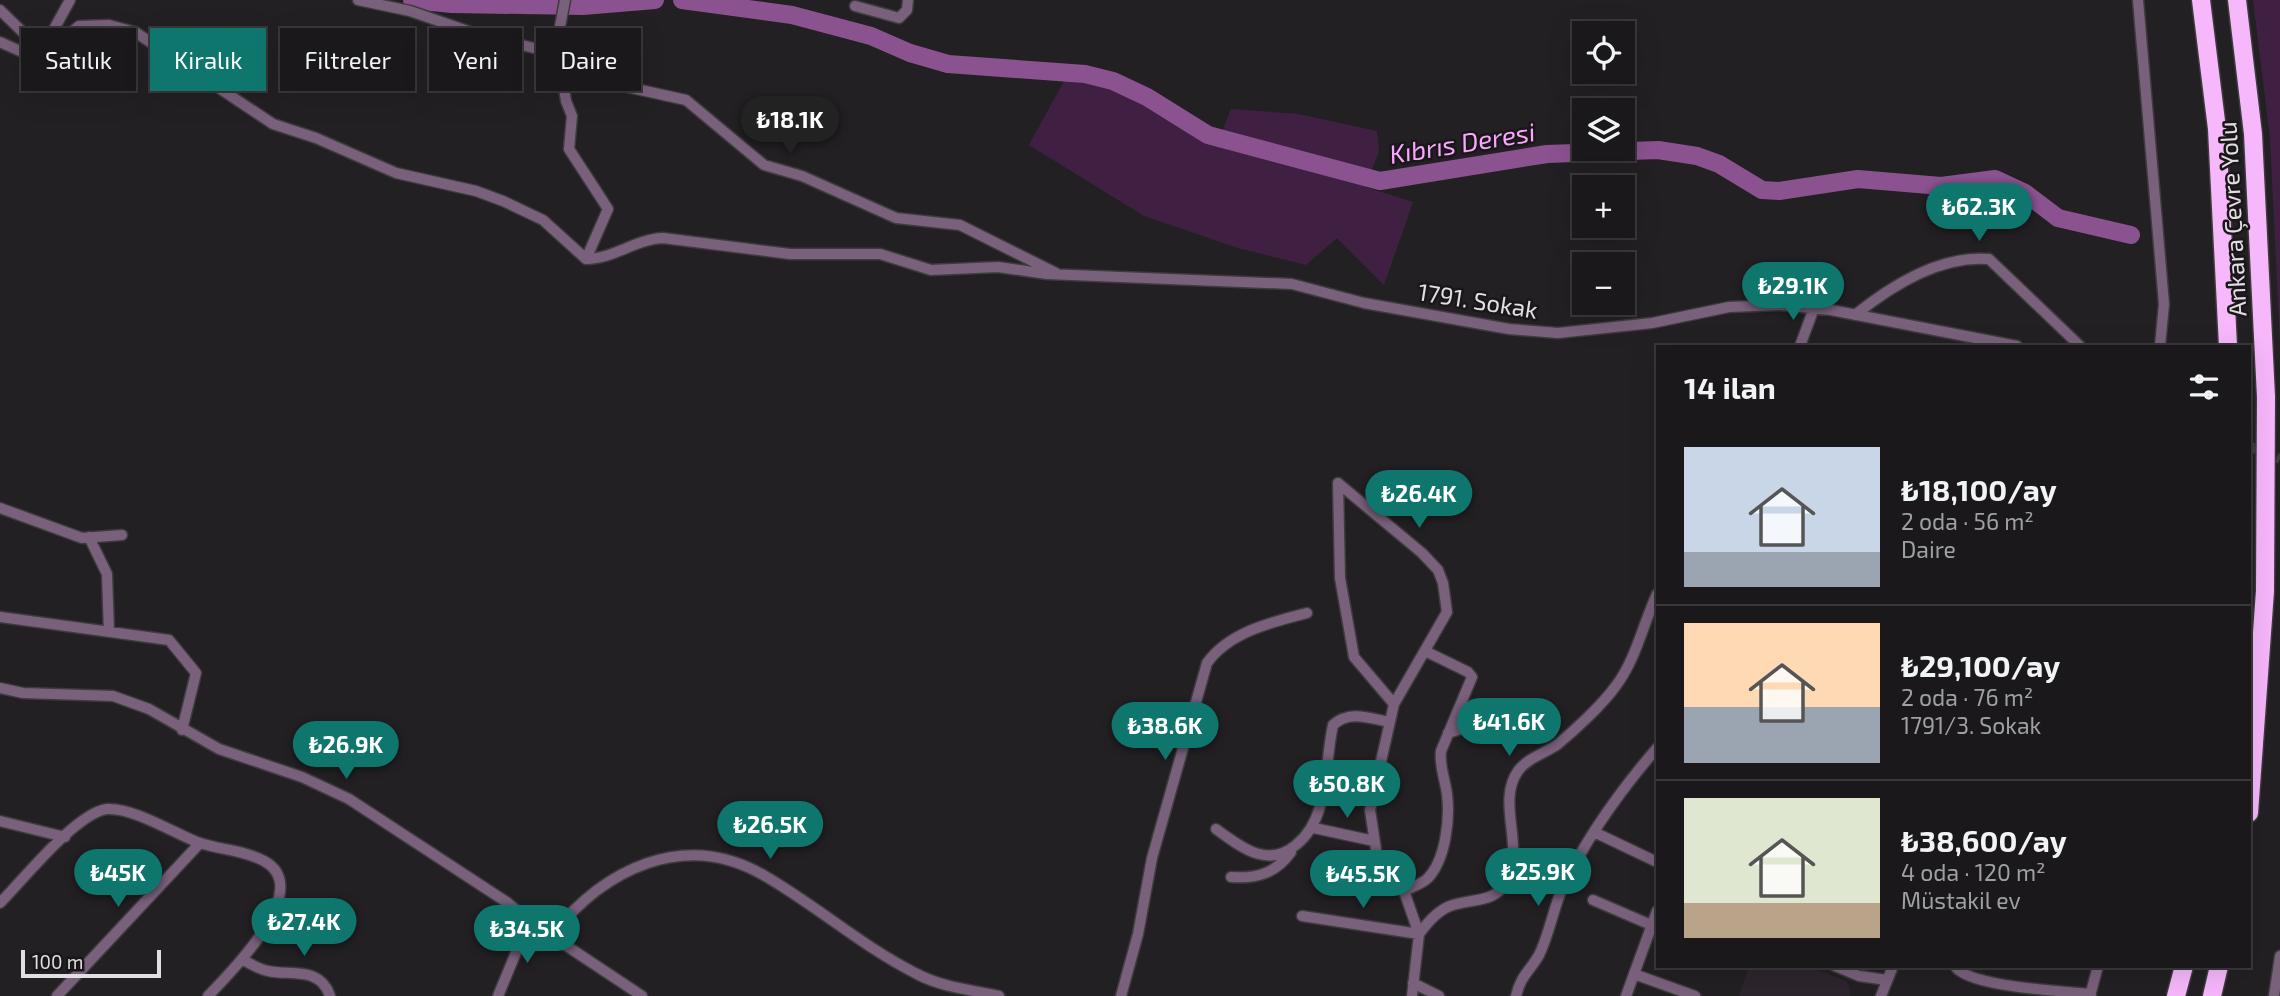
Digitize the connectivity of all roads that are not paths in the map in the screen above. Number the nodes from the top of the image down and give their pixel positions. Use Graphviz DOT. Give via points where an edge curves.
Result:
graph roads {
  1 [pos="70,0"];
  2 [pos="358,0"];
  3 [pos="565,0"];
  4 [pos="908,0"];
  5 [pos="2138,0"];
  6 [pos="2201,0"];
  7 [pos="2237,0"];
  8 [pos="855,6"];
  9 [pos="0,10"];
  10 [pos="55,28"];
  11 [pos="77,28"];
  12 [pos="120,28"];
  13 [pos="561,28"];
  14 [pos="21,30"];
  15 [pos="136,33"];
  16 [pos="0,42"];
  17 [pos="536,49"];
  18 [pos="21,51"];
  19 [pos="641,90"];
  20 [pos="564,91"];
  21 [pos="586,259"];
  22 [pos="1057,274"];
  23 [pos="1814,308"];
  24 [pos="1855,315"];
  25 [pos="1800,345"];
  26 [pos="2012,345"];
  27 [pos="2079,345"];
  28 [pos="2160,345"];
  29 [pos="2228,345"];
  30 [pos="0,508"];
  31 [pos="122,535"];
  32 [pos="89,537"];
  33 [pos="1656,596"];
  34 [pos="1307,612"];
  35 [pos="0,617"];
  36 [pos="109,632"];
  37 [pos="1425,651"];
  38 [pos="0,688"];
  39 [pos="1394,704"];
  40 [pos="1389,722"];
  41 [pos="1471,726"];
  42 [pos="182,730"];
  43 [pos="1448,733"];
  44 [pos="1656,749"];
  45 [pos="2251,785"];
  46 [pos="0,821"];
  47 [pos="1314,828"];
  48 [pos="1216,829"];
  49 [pos="1594,832"];
  50 [pos="65,837"];
  51 [pos="1374,841"];
  52 [pos="200,844"];
  53 [pos="1293,848"];
  54 [pos="1656,862"];
  55 [pos="1231,877"];
  56 [pos="1404,891"];
  57 [pos="1593,900"];
  58 [pos="0,903"];
  59 [pos="1656,913"];
  60 [pos="1302,916"];
  61 [pos="528,921"];
  62 [pos="1651,925"];
  63 [pos="1419,934"];
  64 [pos="551,936"];
  65 [pos="2280,956"];
  66 [pos="242,959"];
  67 [pos="1892,968"];
  68 [pos="1957,968"];
  69 [pos="2098,968"];
  70 [pos="2183,968"];
  71 [pos="2219,968"];
  72 [pos="2279,968"];
  73 [pos="1851,969"];
  74 [pos="1634,974"];
  75 [pos="1886,980"];
  76 [pos="1413,983"];
  77 [pos="636,994"];
  78 [pos="2091,995"];
  79 [pos="57,996"];
  80 [pos="208,996"];
  81 [pos="330,996"];
  82 [pos="498,996"];
  83 [pos="999,996"];
  84 [pos="1121,996"];
  85 [pos="1412,996"];
  86 [pos="1439,996"];
  87 [pos="1516,996"];
  88 [pos="1626,996"];
  89 [pos="1695,996"];
  90 [pos="1881,996"];
  91 [pos="2176,996"];
  92 [pos="2212,996"];
  93 [pos="2274,996"];
  1 -- 10 [label="street"];
  2 -- 17 [label="street"];
  3 -- 13 [label="street"];
  4 -- 8 [label="street" via="908,10 899,18"];
  5 -- 28 [label="street" via="2164,304"];
  6 -- 29 [label="highway, Ankara Çevre Yolu" via="2217,129"];
  7 -- 45 [label="highway, Ankara Çevre Yolu" via="2253,134 2266,397 2265,591"];
  9 -- 14 [label="street"];
  11 -- 12 [label="street"];
  15 -- 21 [label="street" via="273,124 396,173 503,201 543,220"];
  16 -- 18 [label="street"];
  19 -- 22 [label="street" via="686,100 764,165 802,176 897,218 960,225"];
  20 -- 21 [label="street" via="572,116 569,149 608,208"];
  21 -- 22 [label="street, 1791. Sokak" via="663,238 790,254 872,253 931,270 998,267"];
  22 -- 23 [label="street, 1791. Sokak" via="1292,284 1364,303 1509,329 1558,333 1652,323 1729,307"];
  23 -- 24 [label="street, 1791. Sokak"];
  23 -- 25 [label="street"];
  24 -- 26 [label="street, 1791. Sokak"];
  24 -- 27 [label="street" via="1888,289 1931,269 1968,257 1989,259"];
  30 -- 32 [label="street" via="60,532"];
  31 -- 32 [label="street"];
  32 -- 36 [label="street" via="107,574"];
  33 -- 63 [label="street" via="1615,688 1558,744 1519,770 1509,811 1515,839 1507,881 1494,896 1449,906"];
  34 -- 84 [label="street" via="1234,639 1213,655 1202,673"];
  35 -- 36 [label="street"];
  36 -- 42 [label="street" via="169,640 196,673"];
  37 -- 39 [label="street"];
  37 -- 39 [label="street" via="1447,612 1438,570 1338,483 1340,578 1354,657"];
  37 -- 43 [label="street" via="1472,677"];
  38 -- 42 [label="street" via="113,696 149,709"];
  39 -- 40 [label="street"];
  40 -- 47 [label="street" via="1360,715 1341,718 1333,725"];
  40 -- 51 [label="street" via="1370,810"];
  41 -- 43 [label="street"];
  42 -- 61 [label="street" via="349,799 508,903"];
  43 -- 56 [label="street" via="1440,763 1448,812 1441,850 1434,871"];
  44 -- 49 [label="street" via="1616,795"];
  46 -- 50 [label="street"];
  47 -- 51 [label="street"];
  47 -- 53 [label="street"];
  48 -- 53 [label="street" via="1244,849 1270,858"];
  49 -- 54 [label="street"];
  49 -- 87 [label="street" via="1563,889 1539,956 1524,973"];
  50 -- 52 [label="street" via="88,817 108,809"];
  50 -- 58 [label="street"];
  51 -- 56 [label="street" via="1377,856"];
  52 -- 66 [label="street" via="250,855 267,862 276,873 280,886 273,914 258,942"];
  52 -- 79 [label="street"];
  53 -- 55 [label="street" via="1282,865 1263,875"];
  56 -- 63 [label="street"];
  57 -- 62 [label="street"];
  59 -- 62 [label="street"];
  60 -- 63 [label="street"];
  61 -- 64 [label="street"];
  61 -- 82 [label="street"];
  62 -- 74 [label="street"];
  63 -- 76 [label="street"];
  64 -- 77 [label="street"];
  64 -- 83 [label="street" via="583,899 618,874 653,862 703,856 764,875 920,976"];
  65 -- 72 [label="street"];
  66 -- 80 [label="street"];
  66 -- 81 [label="street" via="267,971 314,976"];
  67 -- 75 [label="street"];
  68 -- 78 [label="street" via="1969,978"];
  69 -- 78 [label="street"];
  70 -- 91 [label="highway"];
  71 -- 92 [label="highway"];
  72 -- 93 [label="street"];
  73 -- 75 [label="street"];
  74 -- 88 [label="street"];
  74 -- 89 [label="street"];
  75 -- 90 [label="street"];
  76 -- 85 [label="street"];
  76 -- 86 [label="street"];
}
